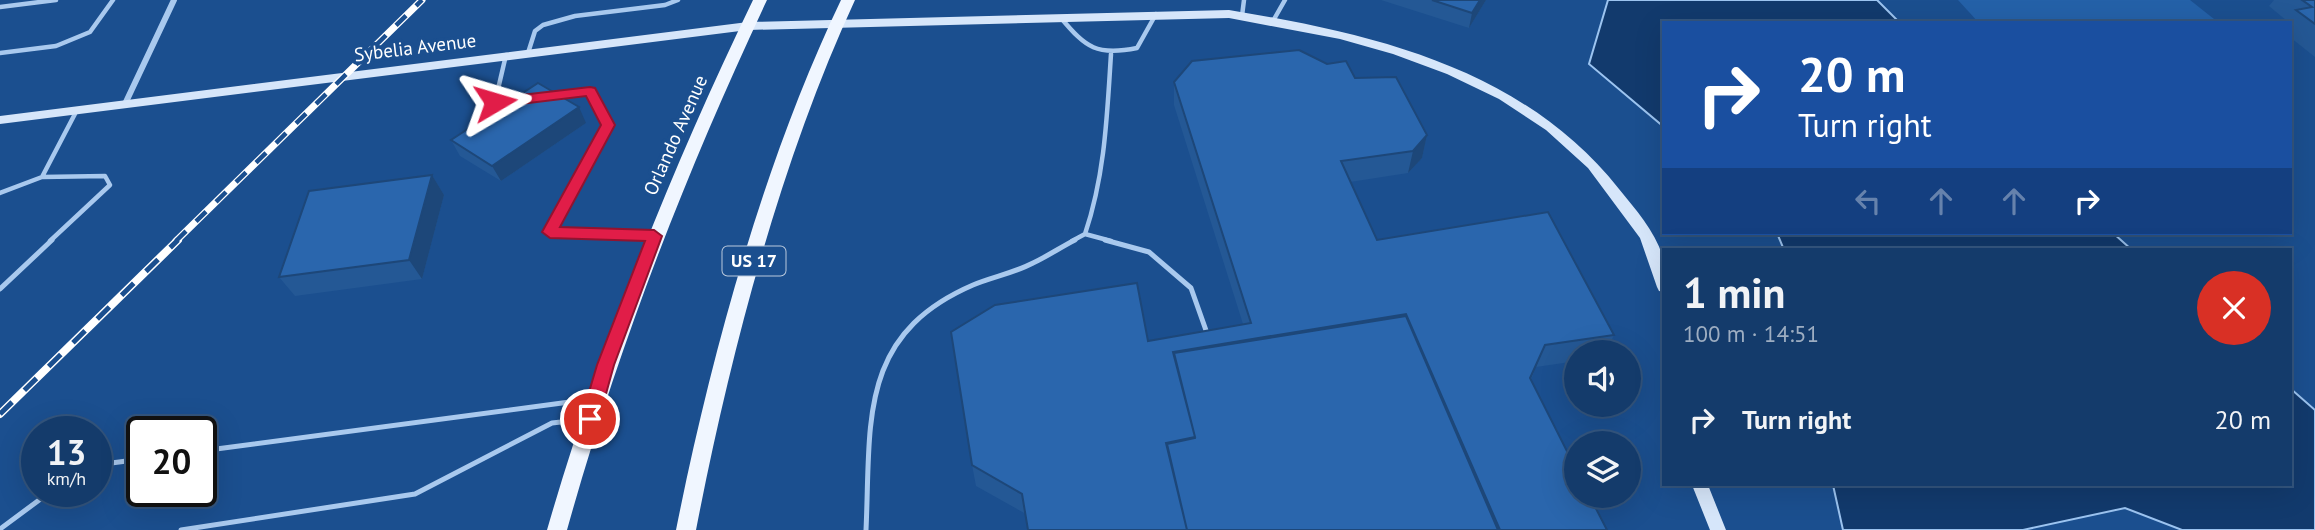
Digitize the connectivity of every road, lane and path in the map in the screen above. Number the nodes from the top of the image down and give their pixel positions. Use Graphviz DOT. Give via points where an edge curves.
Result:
graph roads {
  1 [pos="56,0"];
  2 [pos="113,0"];
  3 [pos="174,0"];
  4 [pos="678,0"];
  5 [pos="760,0"];
  6 [pos="848,0"];
  7 [pos="1244,0"];
  8 [pos="1285,0"];
  9 [pos="0,7"];
  10 [pos="1156,14"];
  11 [pos="1242,16"];
  12 [pos="1059,17"];
  13 [pos="1273,21"];
  14 [pos="836,24"];
  15 [pos="748,26"];
  16 [pos="0,53"];
  17 [pos="528,53"];
  18 [pos="1111,54"];
  19 [pos="506,55"];
  20 [pos="550,96"];
  21 [pos="522,99"];
  22 [pos="125,104"];
  23 [pos="78,110"];
  24 [pos="0,120"];
  25 [pos="42,177"];
  26 [pos="0,193"];
  27 [pos="1085,234"];
  28 [pos="654,236"];
  29 [pos="1662,280"];
  30 [pos="0,289"];
  31 [pos="1209,338"];
  32 [pos="595,399"];
  33 [pos="590,419"];
  34 [pos="217,449"];
  35 [pos="1700,486"];
  36 [pos="29,507"];
  37 [pos="0,528"];
  38 [pos="181,530"];
  39 [pos="557,530"];
  40 [pos="686,530"];
  41 [pos="866,530"];
  42 [pos="1717,530"];
  1 -- 9 [label="lane"];
  2 -- 16 [label="lane" via="90,32 56,46"];
  3 -- 22 [label="street"];
  4 -- 17 [label="lane" via="571,16 543,25 534,32"];
  5 -- 15 [label="main road, Orlando Avenue"];
  6 -- 14 [label="main road, US 17"];
  7 -- 11 [label="lane"];
  8 -- 13 [label="lane"];
  10 -- 11 [label="street, Sybelia Avenue"];
  10 -- 12 [label="street, Sybelia Avenue"];
  10 -- 18 [label="lane" via="1137,48"];
  11 -- 13 [label="street, Sybelia Avenue"];
  12 -- 14 [label="street, Sybelia Avenue"];
  12 -- 18 [label="lane" via="1093,51"];
  13 -- 29 [label="street, Sybelia Avenue" via="1380,46 1449,69 1539,116 1582,152 1619,195 1651,244"];
  14 -- 15 [label="street, Sybelia Avenue"];
  14 -- 40 [label="main road, US 17" via="771,200 720,380"];
  15 -- 17 [label="street, Sybelia Avenue"];
  15 -- 28 [label="main road, Orlando Avenue"];
  17 -- 19 [label="street, Sybelia Avenue"];
  18 -- 27 [label="lane" via="1105,162"];
  19 -- 21 [label="lane" via="495,102"];
  19 -- 22 [label="street, Sybelia Avenue"];
  20 -- 28 [label="lane" via="590,91 608,125 550,232"];
  22 -- 23 [label="street, Sybelia Avenue"];
  23 -- 24 [label="street, Sybelia Avenue"];
  23 -- 25 [label="lane"];
  25 -- 26 [label="lane"];
  25 -- 30 [label="lane" via="105,176 110,185"];
  27 -- 31 [label="lane" via="1149,252 1191,288"];
  27 -- 41 [label="lane" via="1032,264 971,286 915,319 887,356 872,411"];
  28 -- 32 [label="main road, Orlando Avenue"];
  32 -- 33 [label="main road, Orlando Avenue"];
  32 -- 34 [label="lane"];
  33 -- 38 [label="lane" via="552,423 415,494"];
  33 -- 39 [label="main road, Orlando Avenue"];
  35 -- 42 [label="street"];
  36 -- 37 [label="lane"];
}
